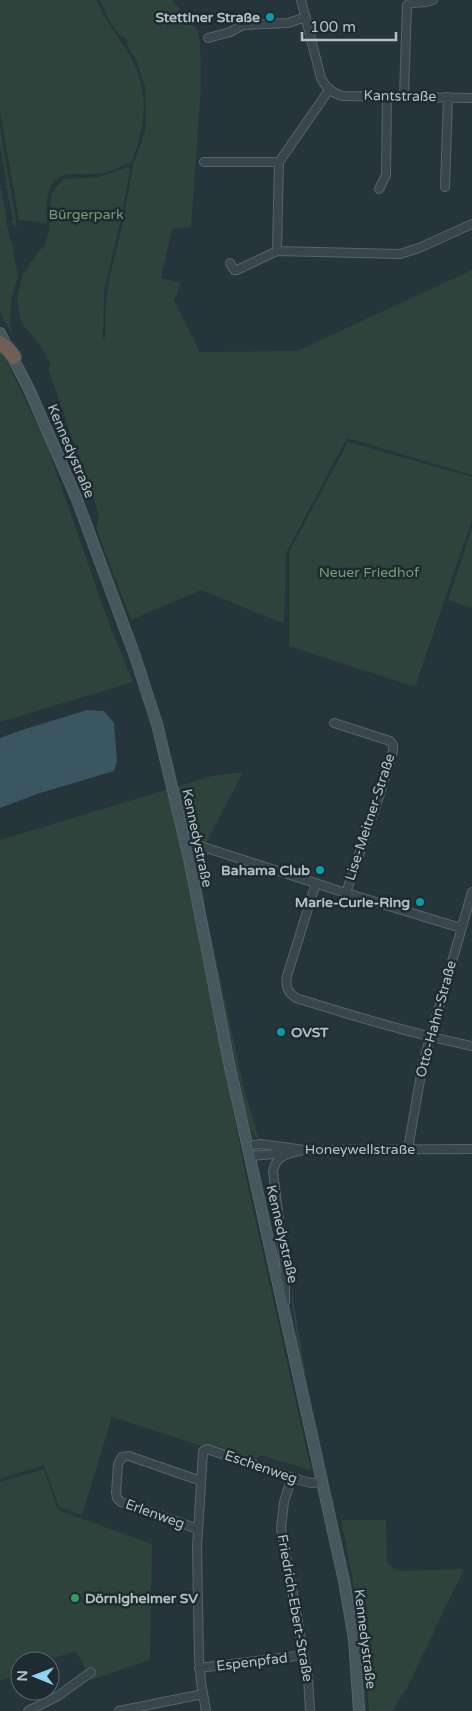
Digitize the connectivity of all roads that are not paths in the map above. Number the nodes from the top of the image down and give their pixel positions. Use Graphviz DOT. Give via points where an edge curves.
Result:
graph roads {
  1 [pos="301,0"];
  2 [pos="432,0"];
  3 [pos="407,1"];
  4 [pos="306,17"];
  5 [pos="208,38"];
  6 [pos="329,90"];
  7 [pos="387,96"];
  8 [pos="404,96"];
  9 [pos="448,97"];
  10 [pos="472,98"];
  11 [pos="204,162"];
  12 [pos="279,162"];
  13 [pos="445,187"];
  14 [pos="379,189"];
  15 [pos="472,224"];
  16 [pos="277,252"];
  17 [pos="230,263"];
  18 [pos="0,338"];
  19 [pos="14,357"];
  20 [pos="334,723"];
  21 [pos="185,841"];
  22 [pos="207,849"];
  23 [pos="192,875"];
  24 [pos="316,884"];
  25 [pos="472,892"];
  26 [pos="346,893"];
  27 [pos="461,928"];
  28 [pos="429,1037"];
  29 [pos="472,1046"];
  30 [pos="472,1148"];
  31 [pos="408,1149"];
  32 [pos="304,1150"];
  33 [pos="249,1151"];
  34 [pos="291,1153"];
  35 [pos="284,1307"];
  36 [pos="292,1477"];
  37 [pos="201,1481"];
  38 [pos="323,1482"];
  39 [pos="198,1529"];
  40 [pos="304,1655"];
  41 [pos="199,1668"];
  42 [pos="92,1672"];
  43 [pos="203,1694"];
  44 [pos="142,1709"];
  45 [pos="28,1711"];
  46 [pos="119,1711"];
  47 [pos="206,1711"];
  48 [pos="310,1711"];
  49 [pos="359,1711"];
  1 -- 4 [label="street"];
  2 -- 3 [label="street"];
  3 -- 8 [label="street"];
  4 -- 5 [label="street" via="288,23 243,25"];
  4 -- 6 [label="street" via="322,78"];
  6 -- 7 [label="street, Kantstraße" via="343,96"];
  6 -- 12 [label="street"];
  7 -- 8 [label="street, Kantstraße"];
  7 -- 14 [label="street" via="386,174"];
  8 -- 9 [label="street, Kantstraße"];
  9 -- 10 [label="street, Kantstraße"];
  9 -- 13 [label="street"];
  11 -- 12 [label="street"];
  12 -- 16 [label="street"];
  15 -- 16 [label="street" via="400,254"];
  16 -- 17 [label="street" via="237,270"];
  18 -- 19 [label="highway"];
  19 -- 21 [label="main road, Kennedystraße" via="76,496 135,656 157,724"];
  20 -- 26 [label="street, Lise-Meitner-Straße" via="390,741 393,745"];
  21 -- 22 [label="street"];
  21 -- 23 [label="main road, Kennedystraße"];
  22 -- 23 [label="street" via="197,854"];
  22 -- 24 [label="street"];
  23 -- 33 [label="main road, Kennedystraße"];
  24 -- 26 [label="street"];
  24 -- 28 [label="street" via="287,976 289,992 296,998"];
  25 -- 27 [label="street, Otto-Hahn-Straße"];
  26 -- 27 [label="street"];
  27 -- 28 [label="street, Otto-Hahn-Straße"];
  28 -- 29 [label="street"];
  28 -- 31 [label="street, Otto-Hahn-Straße"];
  30 -- 31 [label="street, Honeywellstraße"];
  31 -- 32 [label="street, Honeywellstraße"];
  32 -- 33 [label="street, Honeywellstraße" via="261,1144"];
  32 -- 34 [label="street, Kennedystraße"];
  33 -- 34 [label="street, Honeywellstraße"];
  33 -- 35 [label="main road, Kennedystraße"];
  34 -- 35 [label="street, Kennedystraße" via="278,1159 273,1171 285,1271"];
  35 -- 38 [label="main road, Kennedystraße"];
  36 -- 37 [label="street, Eschenweg" via="207,1449 202,1453"];
  36 -- 38 [label="street, Eschenweg" via="311,1483"];
  36 -- 40 [label="street, Friedrich-Ebert-Straße" via="284,1502 281,1528"];
  37 -- 39 [label="street"];
  37 -- 39 [label="street, Erlenweg" via="129,1456 118,1464 116,1493 120,1502"];
  38 -- 49 [label="main road, Kennedystraße" via="353,1631"];
  39 -- 41 [label="street"];
  40 -- 41 [label="street, Espenpfad"];
  40 -- 48 [label="street, Friedrich-Ebert-Straße"];
  41 -- 43 [label="street"];
  42 -- 45 [label="street" via="63,1693"];
  43 -- 44 [label="street"];
  43 -- 47 [label="street"];
  44 -- 46 [label="street"];
}
